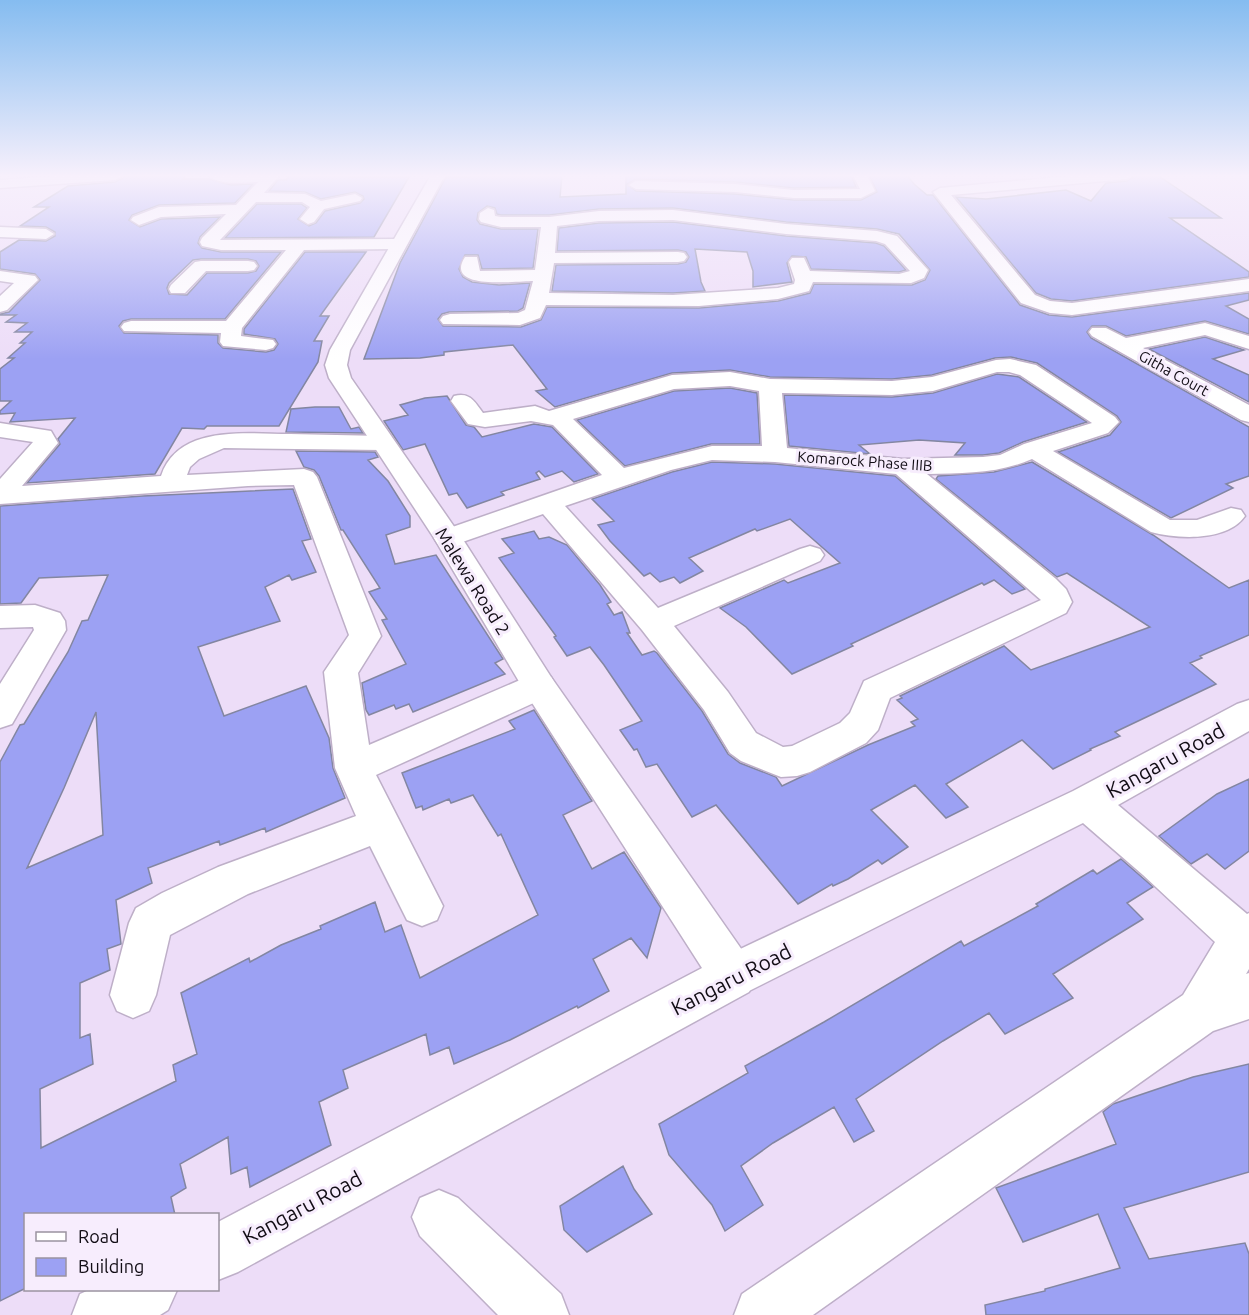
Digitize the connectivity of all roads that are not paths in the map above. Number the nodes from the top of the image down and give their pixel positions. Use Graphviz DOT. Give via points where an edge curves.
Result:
graph roads {
  1 [pos="16,236"];
  2 [pos="213,236"];
  3 [pos="402,236"];
  4 [pos="547,236"];
  5 [pos="789,236"];
  6 [pos="878,236"];
  7 [pos="976,236"];
  8 [pos="398,244"];
  9 [pos="299,245"];
  10 [pos="0,246"];
  11 [pos="678,257"];
  12 [pos="471,261"];
  13 [pos="282,266"];
  14 [pos="544,267"];
  15 [pos="0,276"];
  16 [pos="803,276"];
  17 [pos="1249,285"];
  18 [pos="178,289"];
  19 [pos="539,298"];
  20 [pos="0,306"];
  21 [pos="450,320"];
  22 [pos="131,327"];
  23 [pos="232,327"];
  24 [pos="1099,332"];
  25 [pos="1249,343"];
  26 [pos="266,344"];
  27 [pos="1124,345"];
  28 [pos="770,386"];
  29 [pos="462,400"];
  30 [pos="1249,415"];
  31 [pos="553,417"];
  32 [pos="4,434"];
  33 [pos="382,443"];
  34 [pos="1034,449"];
  35 [pos="776,454"];
  36 [pos="903,467"];
  37 [pos="619,478"];
  38 [pos="172,483"];
  39 [pos="0,496"];
  40 [pos="549,504"];
  41 [pos="1231,516"];
  42 [pos="448,538"];
  43 [pos="810,555"];
  44 [pos="0,617"];
  45 [pos="653,622"];
  46 [pos="539,686"];
  47 [pos="0,714"];
  48 [pos="1249,714"];
  49 [pos="354,768"];
  50 [pos="1087,803"];
  51 [pos="380,825"];
  52 [pos="422,906"];
  53 [pos="1247,940"];
  54 [pos="733,976"];
  55 [pos="133,995"];
  56 [pos="1249,996"];
  57 [pos="1200,1012"];
  58 [pos="439,1217"];
  59 [pos="219,1251"];
  60 [pos="146,1291"];
  61 [pos="100,1315"];
  62 [pos="540,1315"];
  63 [pos="763,1315"];
  1 -- 10 [label="street"];
  2 -- 9 [label="street" via="207,242"];
  3 -- 8 [label="street, Malewa Road 2"];
  4 -- 14 [label="street"];
  5 -- 16 [label="street"];
  6 -- 16 [label="street" via="891,240 919,270 918,274 899,279"];
  7 -- 17 [label="street" via="1028,299 1060,309"];
  8 -- 9 [label="street"];
  8 -- 33 [label="street, Malewa Road 2" via="336,364 340,378"];
  9 -- 13 [label="street"];
  11 -- 14 [label="street"];
  12 -- 14 [label="street" via="471,274 477,276"];
  13 -- 18 [label="street" via="201,266"];
  13 -- 23 [label="street"];
  14 -- 19 [label="street"];
  15 -- 20 [label="street" via="29,280"];
  16 -- 19 [label="street" via="802,287 793,291 729,299"];
  19 -- 21 [label="street" via="533,314 527,318"];
  22 -- 23 [label="street"];
  23 -- 26 [label="street" via="230,342"];
  24 -- 27 [label="street, Githa Court"];
  25 -- 27 [label="street" via="1206,329"];
  27 -- 30 [label="street, Githa Court"];
  28 -- 31 [label="street, Komarock Phase IIIB" via="730,379 672,382"];
  28 -- 34 [label="street, Komarock Phase IIIB" via="903,387 933,384 1010,365 1028,370 1107,422 1100,428"];
  28 -- 35 [label="street"];
  29 -- 31 [label="street" via="476,419 535,413"];
  31 -- 37 [label="street" via="561,419"];
  32 -- 39 [label="street" via="42,436 46,443"];
  33 -- 38 [label="street" via="224,441 183,457"];
  33 -- 42 [label="street, Malewa Road 2"];
  34 -- 36 [label="street, Komarock Phase IIIB" via="1006,461 983,465"];
  34 -- 41 [label="street" via="1161,526 1189,531"];
  35 -- 36 [label="street, Komarock Phase IIIB"];
  35 -- 37 [label="street, Komarock Phase IIIB" via="712,453"];
  36 -- 45 [label="street" via="1045,586 1057,599 1055,606 876,690 866,720 853,733 797,761 781,762 743,743"];
  37 -- 40 [label="street, Komarock Phase IIIB"];
  38 -- 39 [label="street"];
  38 -- 49 [label="street" via="304,477 365,636 341,672"];
  40 -- 42 [label="street, Komarock Phase IIIB"];
  40 -- 45 [label="street"];
  42 -- 46 [label="street, Malewa Road 2"];
  43 -- 45 [label="street"];
  44 -- 47 [label="street" via="35,616 49,621 51,630"];
  46 -- 49 [label="street"];
  46 -- 54 [label="street, Malewa Road 2"];
  48 -- 50 [label="street, Kangaru Road"];
  49 -- 51 [label="street"];
  50 -- 53 [label="street"];
  50 -- 54 [label="street, Kangaru Road"];
  51 -- 52 [label="street"];
  51 -- 55 [label="street" via="236,880 177,906 151,923"];
  53 -- 57 [label="street"];
  54 -- 59 [label="street, Kangaru Road"];
  56 -- 57 [label="street"];
  57 -- 63 [label="street"];
  58 -- 62 [label="street"];
  60 -- 61 [label="street"];
}
